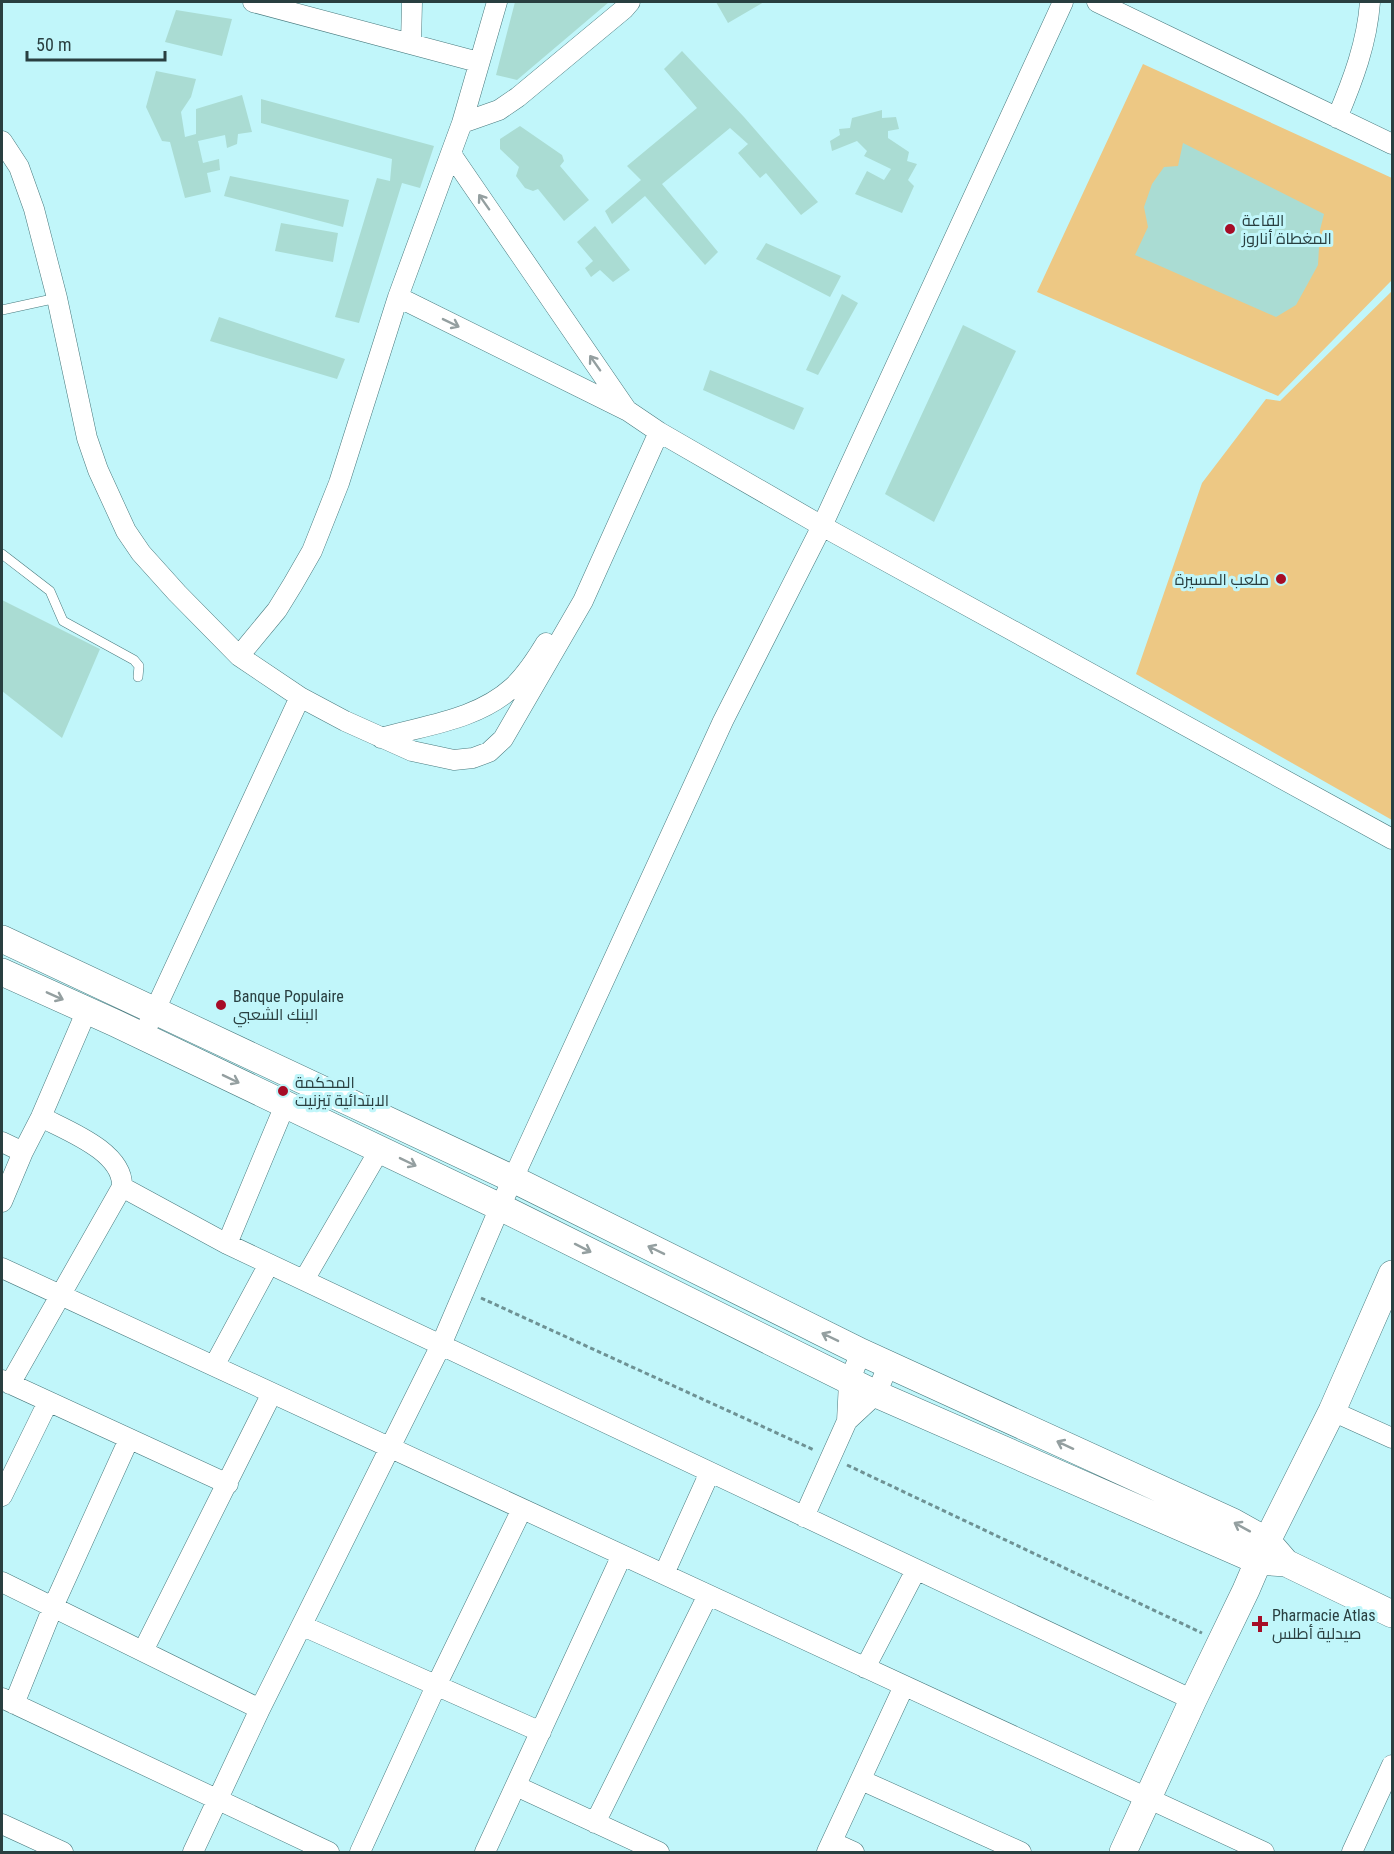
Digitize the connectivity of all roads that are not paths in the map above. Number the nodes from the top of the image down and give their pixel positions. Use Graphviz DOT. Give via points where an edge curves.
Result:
graph roads {
  1 [pos="253,2"];
  2 [pos="412,2"];
  3 [pos="497,2"];
  4 [pos="630,2"];
  5 [pos="1063,2"];
  6 [pos="1097,2"];
  7 [pos="1370,2"];
  8 [pos="411,44"];
  9 [pos="478,62"];
  10 [pos="1337,118"];
  11 [pos="462,123"];
  12 [pos="2,141"];
  13 [pos="1392,144"];
  14 [pos="451,154"];
  15 [pos="398,297"];
  16 [pos="57,298"];
  17 [pos="2,310"];
  18 [pos="628,411"];
  19 [pos="659,432"];
  20 [pos="822,526"];
  21 [pos="2,554"];
  22 [pos="239,656"];
  23 [pos="138,677"];
  24 [pos="519,695"];
  25 [pos="300,697"];
  26 [pos="381,738"];
  27 [pos="1392,839"];
  28 [pos="2,939"];
  29 [pos="2,972"];
  30 [pos="87,1010"];
  31 [pos="154,1010"];
  32 [pos="144,1037"];
  33 [pos="285,1105"];
  34 [pos="41,1117"];
  35 [pos="2,1142"];
  36 [pos="380,1149"];
  37 [pos="23,1152"];
  38 [pos="513,1179"];
  39 [pos="122,1187"];
  40 [pos="2,1203"];
  41 [pos="500,1207"];
  42 [pos="227,1244"];
  43 [pos="269,1264"];
  44 [pos="2,1268"];
  45 [pos="1392,1274"];
  46 [pos="303,1280"];
  47 [pos="59,1294"];
  48 [pos="441,1345"];
  49 [pos="861,1352"];
  50 [pos="889,1364"];
  51 [pos="214,1366"];
  52 [pos="6,1382"];
  53 [pos="849,1382"];
  54 [pos="272,1393"];
  55 [pos="876,1394"];
  56 [pos="48,1402"];
  57 [pos="1332,1411"];
  58 [pos="847,1421"];
  59 [pos="1392,1438"];
  60 [pos="129,1439"];
  61 [pos="390,1448"];
  62 [pos="710,1472"];
  63 [pos="228,1484"];
  64 [pos="2,1496"];
  65 [pos="522,1509"];
  66 [pos="804,1516"];
  67 [pos="1263,1551"];
  68 [pos="622,1555"];
  69 [pos="916,1570"];
  70 [pos="663,1574"];
  71 [pos="2,1582"];
  72 [pos="708,1595"];
  73 [pos="53,1607"];
  74 [pos="1392,1614"];
  75 [pos="303,1626"];
  76 [pos="143,1651"];
  77 [pos="865,1668"];
  78 [pos="436,1686"];
  79 [pos="904,1686"];
  80 [pos="1193,1700"];
  81 [pos="8,1701"];
  82 [pos="260,1709"];
  83 [pos="541,1732"];
  84 [pos="1392,1765"];
  85 [pos="861,1780"];
  86 [pos="516,1786"];
  87 [pos="1387,1789"];
  88 [pos="1148,1799"];
  89 [pos="219,1801"];
  90 [pos="595,1823"];
  91 [pos="2,1824"];
  92 [pos="829,1847"];
  93 [pos="1009,1850"];
  94 [pos="63,1852"];
  95 [pos="193,1852"];
  96 [pos="329,1852"];
  97 [pos="360,1852"];
  98 [pos="485,1852"];
  99 [pos="659,1852"];
  100 [pos="854,1852"];
  101 [pos="1123,1852"];
  102 [pos="1264,1852"];
  103 [pos="1352,1852"];
  1 -- 8 [label="street"];
  2 -- 8 [label="street"];
  3 -- 9 [label="street"];
  4 -- 11 [label="street" via="518,97 499,110"];
  5 -- 20 [label="street"];
  6 -- 10 [label="street"];
  7 -- 10 [label="street" via="1363,47"];
  8 -- 9 [label="street"];
  9 -- 11 [label="street"];
  10 -- 13 [label="street"];
  11 -- 14 [label="street"];
  12 -- 16 [label="street" via="19,166"];
  14 -- 15 [label="street"];
  18 -- 14 [label="street, one-way"];
  15 -- 18 [label="street, one-way"];
  15 -- 22 [label="street" via="339,483 312,551 277,610"];
  16 -- 17 [label="lane"];
  16 -- 22 [label="street" via="87,438 126,531 177,593"];
  18 -- 19 [label="street"];
  19 -- 20 [label="street"];
  19 -- 24 [label="street" via="583,601"];
  20 -- 27 [label="street"];
  20 -- 38 [label="street" via="723,721"];
  21 -- 23 [label="lane" via="50,591 63,621 134,660 139,666"];
  22 -- 25 [label="street"];
  24 -- 26 [label="street" via="459,717"];
  24 -- 26 [label="street" via="503,739 489,752 473,758 438,758"];
  25 -- 26 [label="street"];
  25 -- 31 [label="street"];
  28 -- 31 [label="main road"];
  29 -- 30 [label="main road, one-way"];
  30 -- 32 [label="main road"];
  30 -- 34 [label="street"];
  31 -- 32 [label="street"];
  31 -- 38 [label="main road"];
  32 -- 33 [label="main road, one-way"];
  33 -- 36 [label="main road"];
  33 -- 42 [label="street"];
  34 -- 37 [label="street"];
  34 -- 39 [label="street" via="95,1146 113,1161 122,1176"];
  35 -- 37 [label="street"];
  36 -- 41 [label="main road, one-way"];
  36 -- 46 [label="street"];
  37 -- 40 [label="street"];
  38 -- 41 [label="street"];
  49 -- 38 [label="main road, one-way"];
  39 -- 42 [label="street"];
  39 -- 47 [label="street"];
  41 -- 48 [label="street"];
  41 -- 53 [label="main road, one-way"];
  42 -- 43 [label="street"];
  43 -- 46 [label="street"];
  43 -- 51 [label="street"];
  44 -- 47 [label="street"];
  45 -- 57 [label="main road"];
  46 -- 48 [label="street"];
  47 -- 51 [label="street"];
  47 -- 52 [label="street"];
  48 -- 61 [label="street"];
  48 -- 62 [label="street"];
  49 -- 50 [label="main road"];
  49 -- 53 [label="street"];
  50 -- 55 [label="street"];
  67 -- 50 [label="main road, one-way" via="1233,1522"];
  51 -- 54 [label="street"];
  52 -- 56 [label="street"];
  53 -- 55 [label="main road"];
  53 -- 58 [label="street"];
  54 -- 61 [label="street"];
  54 -- 63 [label="street"];
  55 -- 58 [label="street"];
  55 -- 67 [label="main road"];
  56 -- 60 [label="street"];
  56 -- 64 [label="street"];
  57 -- 59 [label="street"];
  57 -- 67 [label="main road"];
  58 -- 66 [label="street"];
  60 -- 63 [label="street"];
  60 -- 73 [label="street"];
  61 -- 65 [label="street"];
  61 -- 75 [label="street"];
  62 -- 66 [label="street"];
  62 -- 70 [label="street"];
  63 -- 76 [label="street"];
  65 -- 68 [label="street"];
  65 -- 78 [label="street"];
  66 -- 69 [label="street"];
  67 -- 74 [label="main road"];
  67 -- 80 [label="main road"];
  68 -- 70 [label="street"];
  68 -- 83 [label="street"];
  69 -- 77 [label="street"];
  69 -- 80 [label="street"];
  70 -- 72 [label="street"];
  71 -- 73 [label="street"];
  72 -- 77 [label="street"];
  72 -- 90 [label="street"];
  73 -- 76 [label="street"];
  73 -- 81 [label="street"];
  75 -- 78 [label="street"];
  75 -- 82 [label="street"];
  76 -- 82 [label="street"];
  77 -- 79 [label="street"];
  78 -- 83 [label="street"];
  78 -- 97 [label="street"];
  79 -- 85 [label="street"];
  79 -- 88 [label="street"];
  80 -- 88 [label="main road"];
  81 -- 89 [label="street"];
  82 -- 89 [label="street"];
  83 -- 86 [label="street"];
  84 -- 87 [label="street"];
  85 -- 92 [label="street"];
  85 -- 93 [label="street"];
  86 -- 90 [label="street"];
  86 -- 98 [label="street"];
  87 -- 103 [label="street"];
  88 -- 101 [label="main road"];
  88 -- 102 [label="street"];
  89 -- 95 [label="street"];
  89 -- 96 [label="street"];
  90 -- 99 [label="street"];
  91 -- 94 [label="street"];
  92 -- 100 [label="street"];
}
